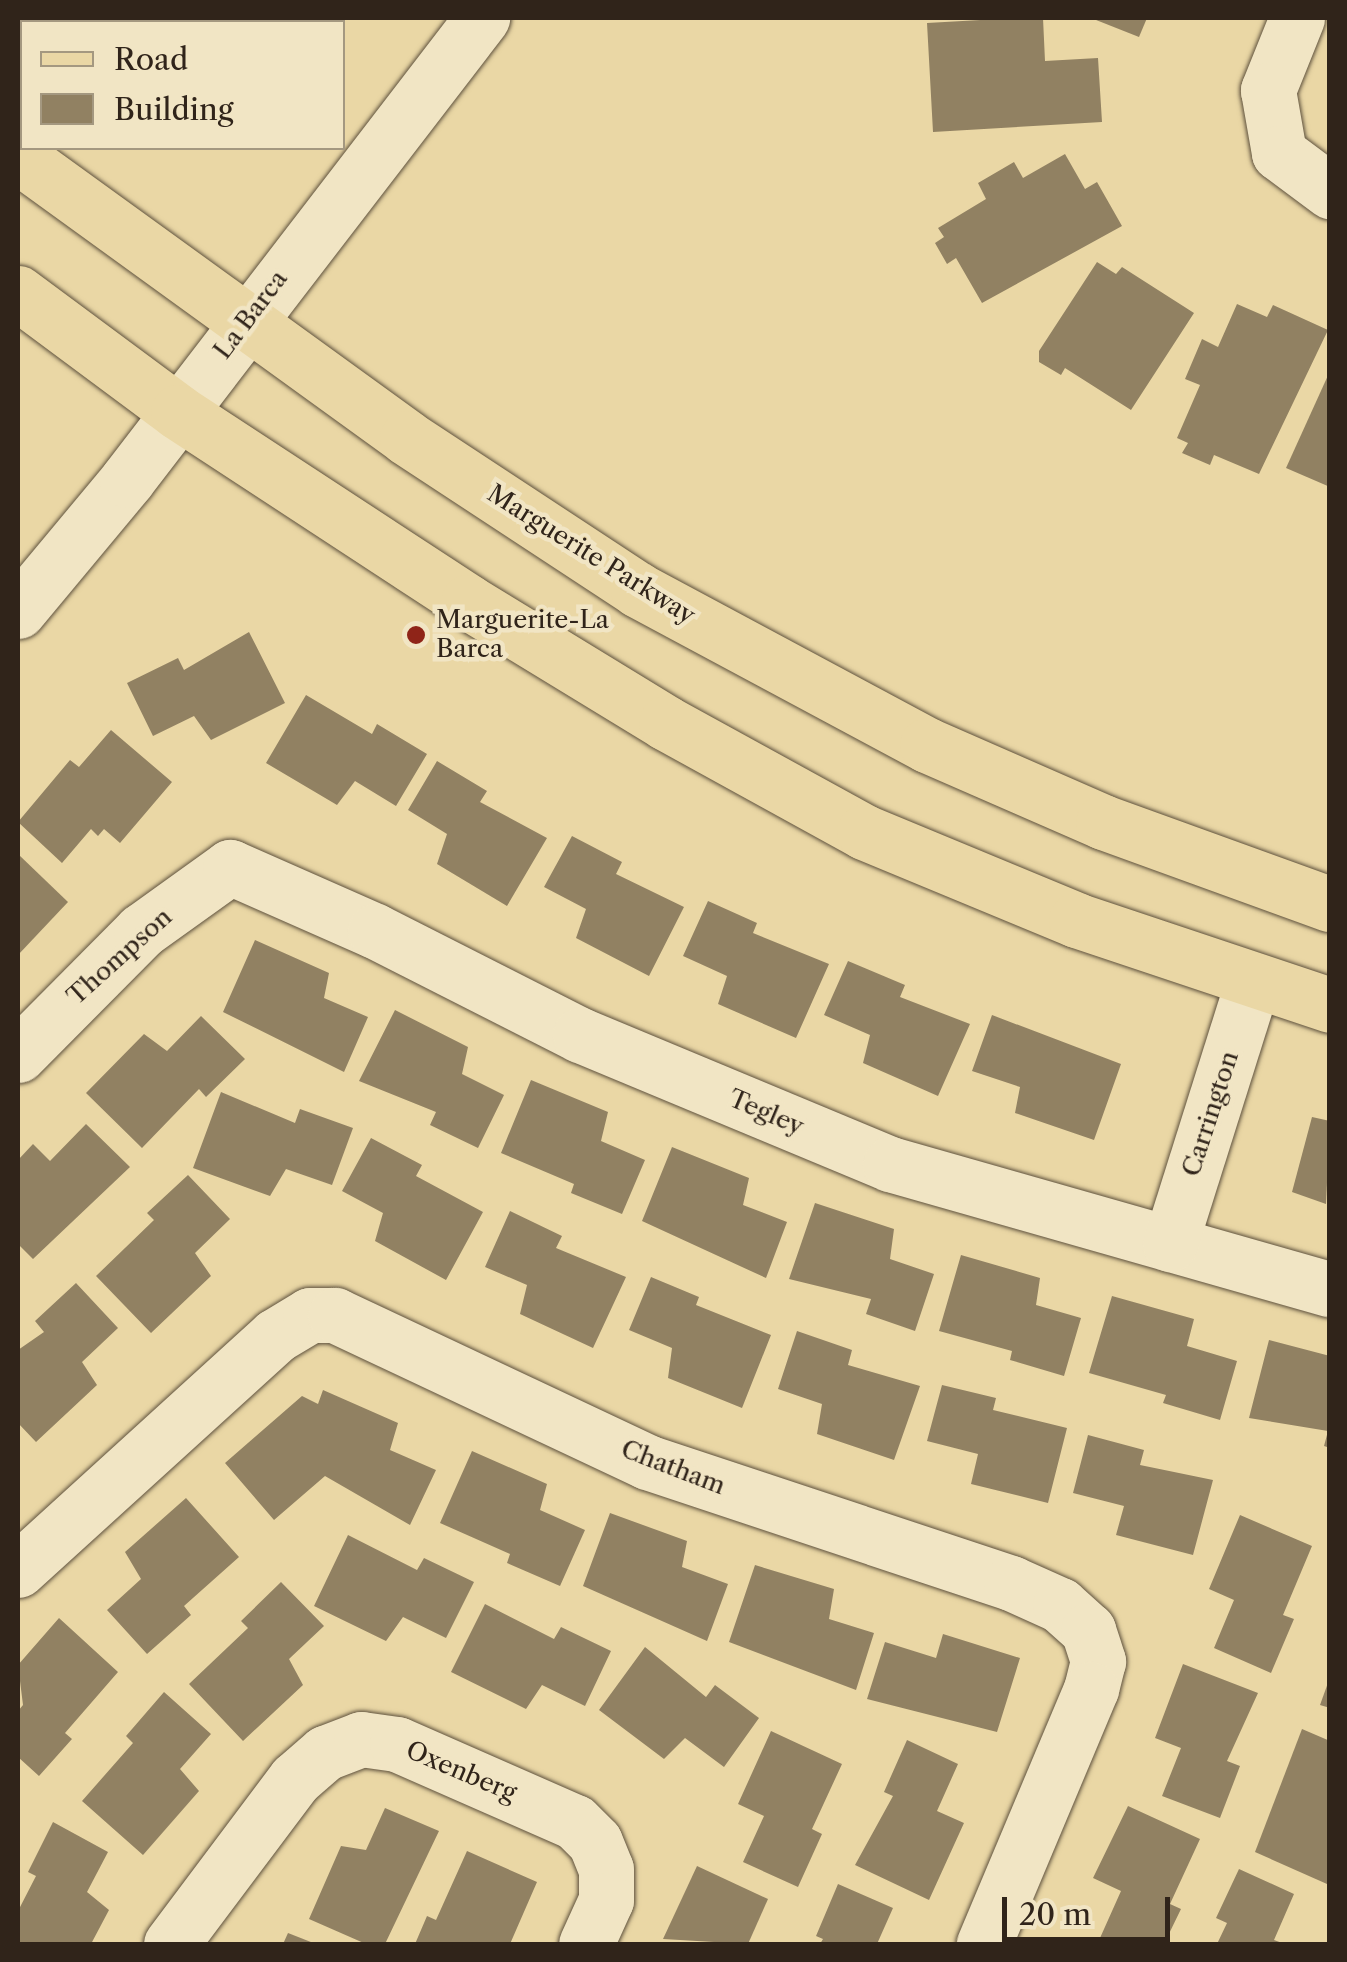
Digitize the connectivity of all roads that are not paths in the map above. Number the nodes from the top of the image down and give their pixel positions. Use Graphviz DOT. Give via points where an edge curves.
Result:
graph roads {
  1 [pos="482,18"];
  2 [pos="1297,18"];
  3 [pos="18,156"];
  4 [pos="1330,192"];
  5 [pos="18,294"];
  6 [pos="247,320"];
  7 [pos="178,412"];
  8 [pos="18,611"];
  9 [pos="230,866"];
  10 [pos="1330,904"];
  11 [pos="1252,984"];
  12 [pos="1330,1006"];
  13 [pos="18,1054"];
  14 [pos="1170,1244"];
  15 [pos="1330,1289"];
  16 [pos="18,1570"];
  17 [pos="596,1922"];
  18 [pos="171,1944"];
  19 [pos="984,1944"];
  1 -- 6 [label="street, La Barca"];
  2 -- 4 [label="street" via="1268,90 1279,152"];
  3 -- 6 [label="main road, Marguerite Parkway"];
  5 -- 7 [label="main road"];
  6 -- 7 [label="street, La Barca"];
  6 -- 10 [label="main road, Marguerite Parkway" via="406,438 638,590 927,745 1103,822"];
  7 -- 8 [label="street, La Barca"];
  7 -- 11 [label="main road" via="517,632 864,832"];
  9 -- 13 [label="street, Thompson" via="141,931"];
  9 -- 14 [label="street, Tegley" via="580,1035 890,1164"];
  11 -- 12 [label="main road"];
  11 -- 14 [label="street, Carrington"];
  14 -- 15 [label="street, Tegley"];
  16 -- 19 [label="street, Chatham" via="275,1336 310,1315 335,1314 647,1462 1011,1583 1060,1605 1088,1630 1098,1661 1091,1689"];
  17 -- 18 [label="street, Oxenberg" via="606,1869 595,1842 575,1822 397,1744 361,1739 325,1753 295,1779"];
}
